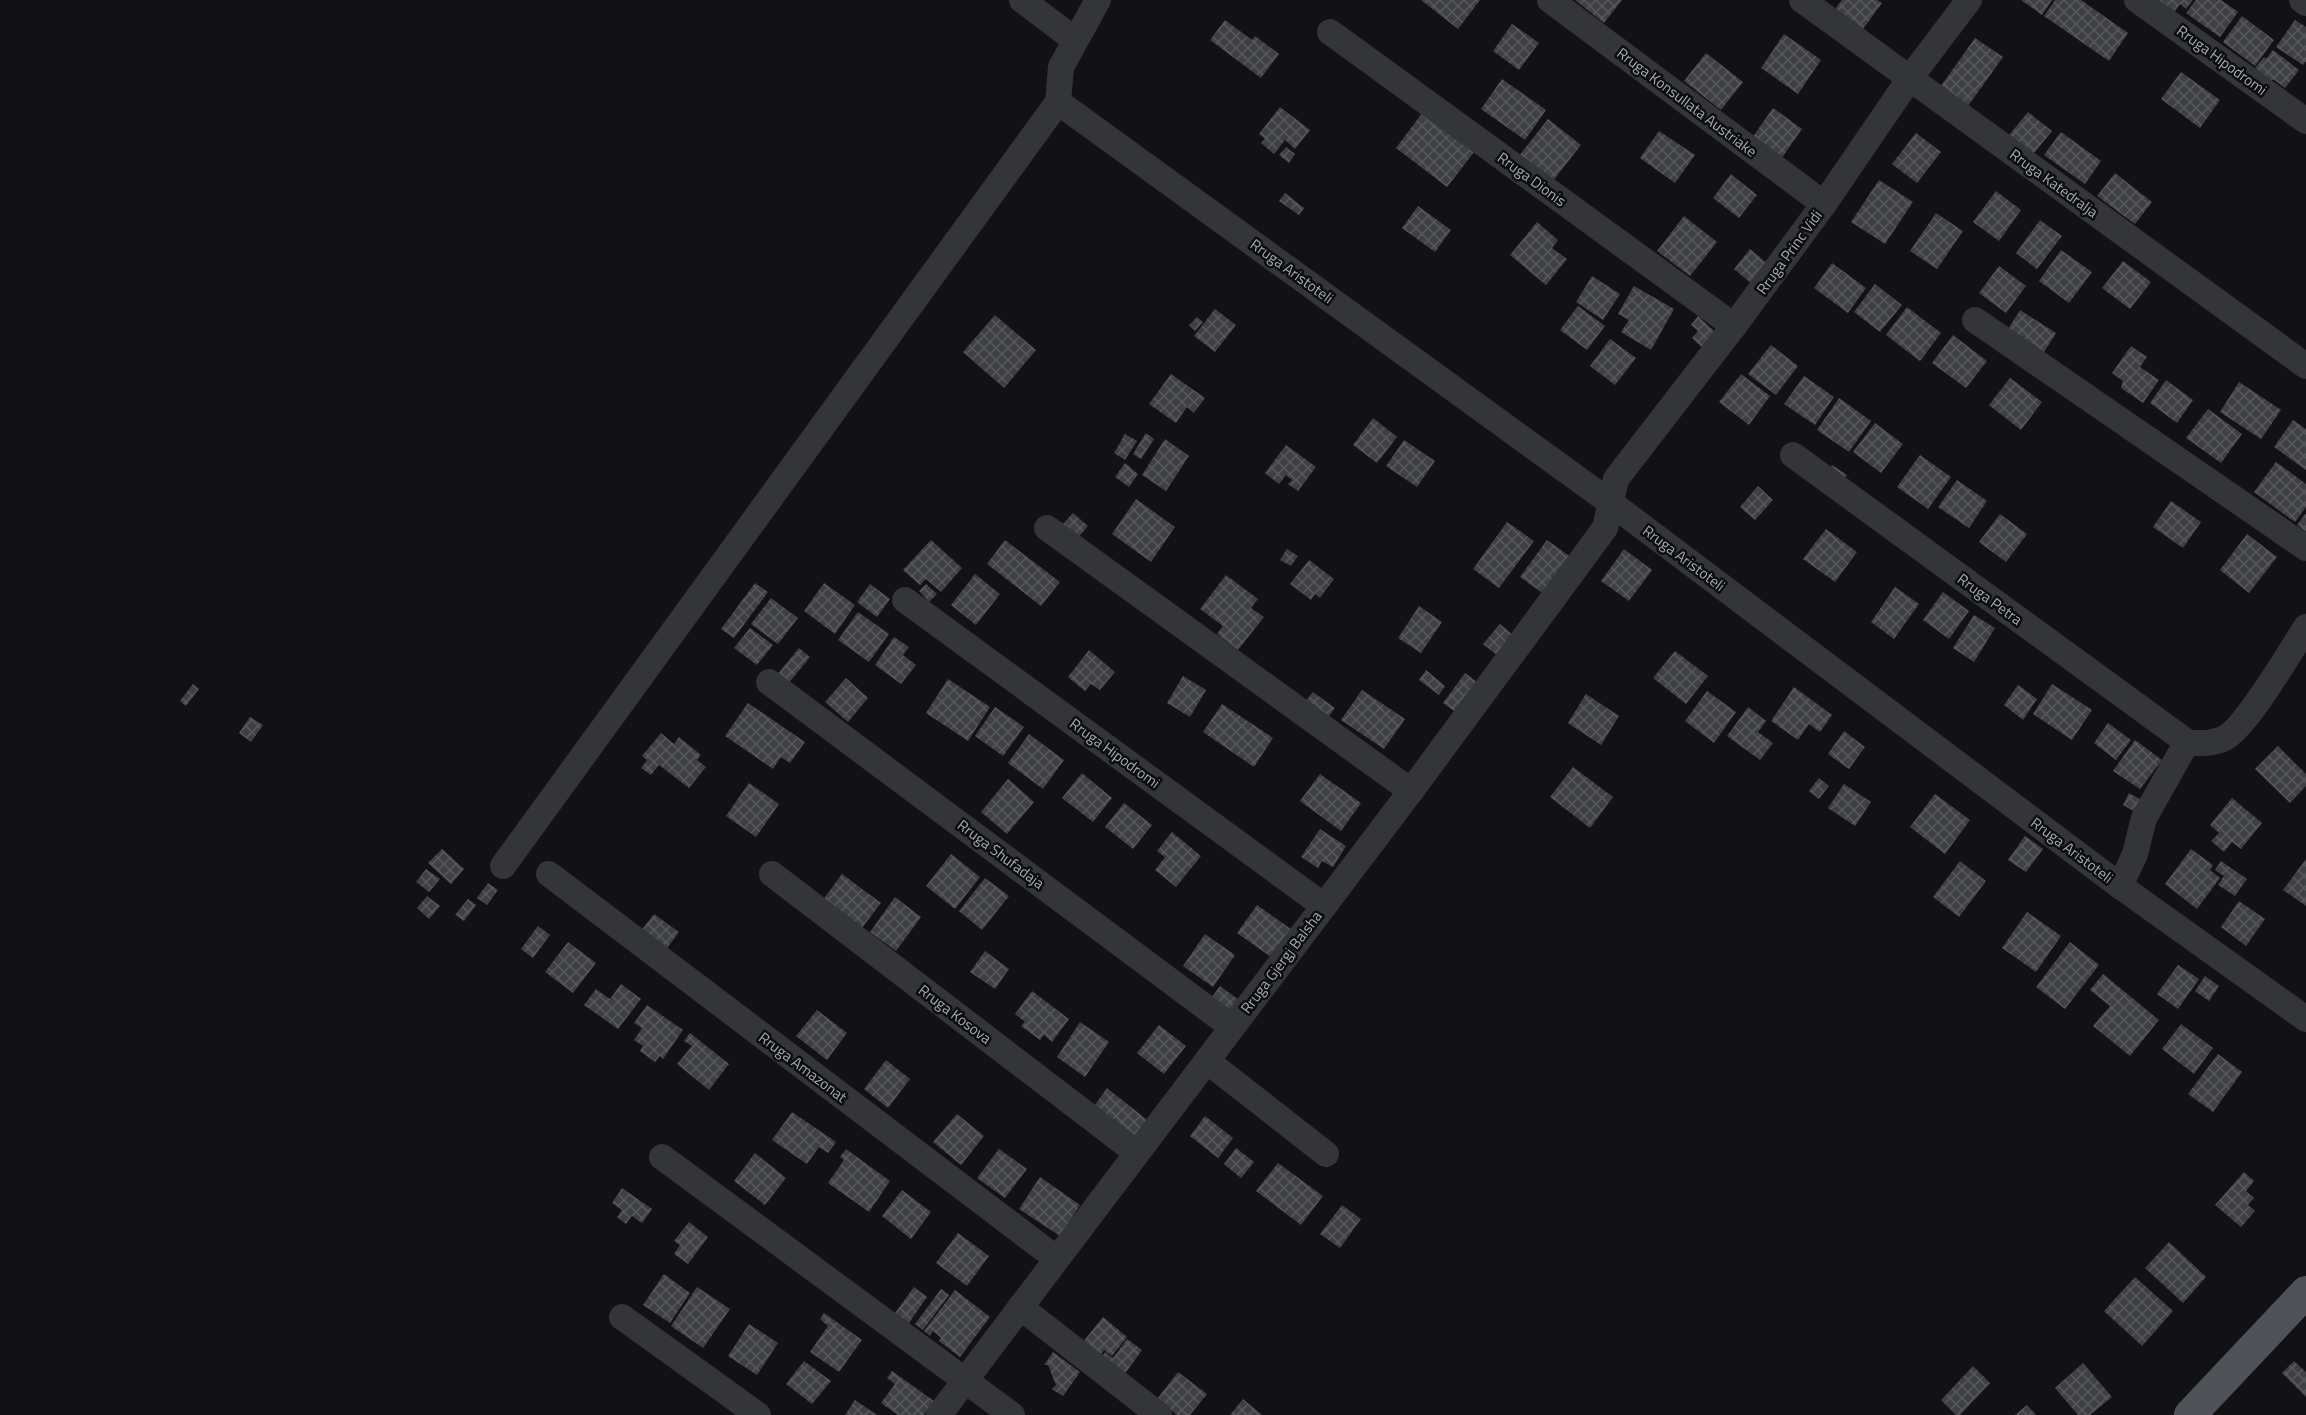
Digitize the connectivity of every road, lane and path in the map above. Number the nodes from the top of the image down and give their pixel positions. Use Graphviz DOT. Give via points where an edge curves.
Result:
graph roads {
  1 [pos="1023,0"];
  2 [pos="1098,0"];
  3 [pos="1550,0"];
  4 [pos="1802,0"];
  5 [pos="1969,0"];
  6 [pos="2137,0"];
  7 [pos="2302,0"];
  8 [pos="2306,3"];
  9 [pos="1330,32"];
  10 [pos="1075,40"];
  11 [pos="1910,78"];
  12 [pos="1058,102"];
  13 [pos="2306,121"];
  14 [pos="1824,204"];
  15 [pos="1975,320"];
  16 [pos="1734,326"];
  17 [pos="2306,366"];
  18 [pos="1793,455"];
  19 [pos="1611,503"];
  20 [pos="1047,528"];
  21 [pos="2306,549"];
  22 [pos="906,600"];
  23 [pos="2306,627"];
  24 [pos="769,682"];
  25 [pos="2187,742"];
  26 [pos="1411,791"];
  27 [pos="503,866"];
  28 [pos="549,874"];
  29 [pos="772,874"];
  30 [pos="2120,886"];
  31 [pos="1324,906"];
  32 [pos="2306,1018"];
  33 [pos="1233,1027"];
  34 [pos="1207,1061"];
  35 [pos="1137,1153"];
  36 [pos="1326,1154"];
  37 [pos="662,1157"];
  38 [pos="1057,1259"];
  39 [pos="2306,1292"];
  40 [pos="1020,1308"];
  41 [pos="622,1317"];
  42 [pos="966,1379"];
  43 [pos="758,1415"];
  44 [pos="939,1415"];
  45 [pos="1012,1415"];
  46 [pos="1159,1415"];
  47 [pos="2190,1415"];
  1 -- 10 [label="street"];
  2 -- 10 [label="street"];
  3 -- 14 [label="street, Rruga Konsullata Austriake"];
  4 -- 11 [label="street, Rruga Katedralja"];
  5 -- 11 [label="street, Rruga Princ Vidi"];
  6 -- 13 [label="street, Rruga Hipodromi"];
  7 -- 8 [label="street"];
  9 -- 16 [label="street, Rruga Dionis"];
  10 -- 12 [label="street" via="1061,67"];
  11 -- 14 [label="street, Rruga Princ Vidi"];
  11 -- 17 [label="street, Rruga Katedralja"];
  12 -- 19 [label="street, Rruga Aristoteli"];
  12 -- 27 [label="street"];
  14 -- 16 [label="street, Rruga Princ Vidi"];
  15 -- 21 [label="street"];
  16 -- 19 [label="street, Rruga Princ Vidi" via="1616,479"];
  18 -- 25 [label="street, Rruga Petra"];
  19 -- 26 [label="street, Rruga Gjergj Balsha" via="1605,528"];
  19 -- 30 [label="street, Rruga Aristoteli"];
  20 -- 26 [label="street"];
  22 -- 31 [label="street, Rruga Hipodromi"];
  23 -- 25 [label="street" via="2248,715 2226,738 2206,744"];
  24 -- 33 [label="street, Rruga Shufadaja"];
  25 -- 30 [label="street" via="2144,818 2135,854"];
  26 -- 31 [label="street, Rruga Gjergj Balsha"];
  28 -- 38 [label="street, Rruga Amazonat"];
  29 -- 35 [label="street, Rruga Kosova"];
  30 -- 32 [label="street, Rruga Aristoteli"];
  31 -- 33 [label="street, Rruga Gjergj Balsha"];
  33 -- 34 [label="street, Rruga Gjergj Balsha"];
  34 -- 35 [label="street, Rruga Gjergj Balsha"];
  34 -- 36 [label="street"];
  35 -- 38 [label="street, Rruga Gjergj Balsha"];
  37 -- 42 [label="street"];
  38 -- 40 [label="street, Rruga Gjergj Balsha"];
  39 -- 47 [label="main road"];
  40 -- 42 [label="street, Rruga Gjergj Balsha"];
  40 -- 46 [label="street"];
  41 -- 43 [label="street"];
  42 -- 44 [label="street, Rruga Gjergj Balsha"];
  42 -- 45 [label="street"];
}
